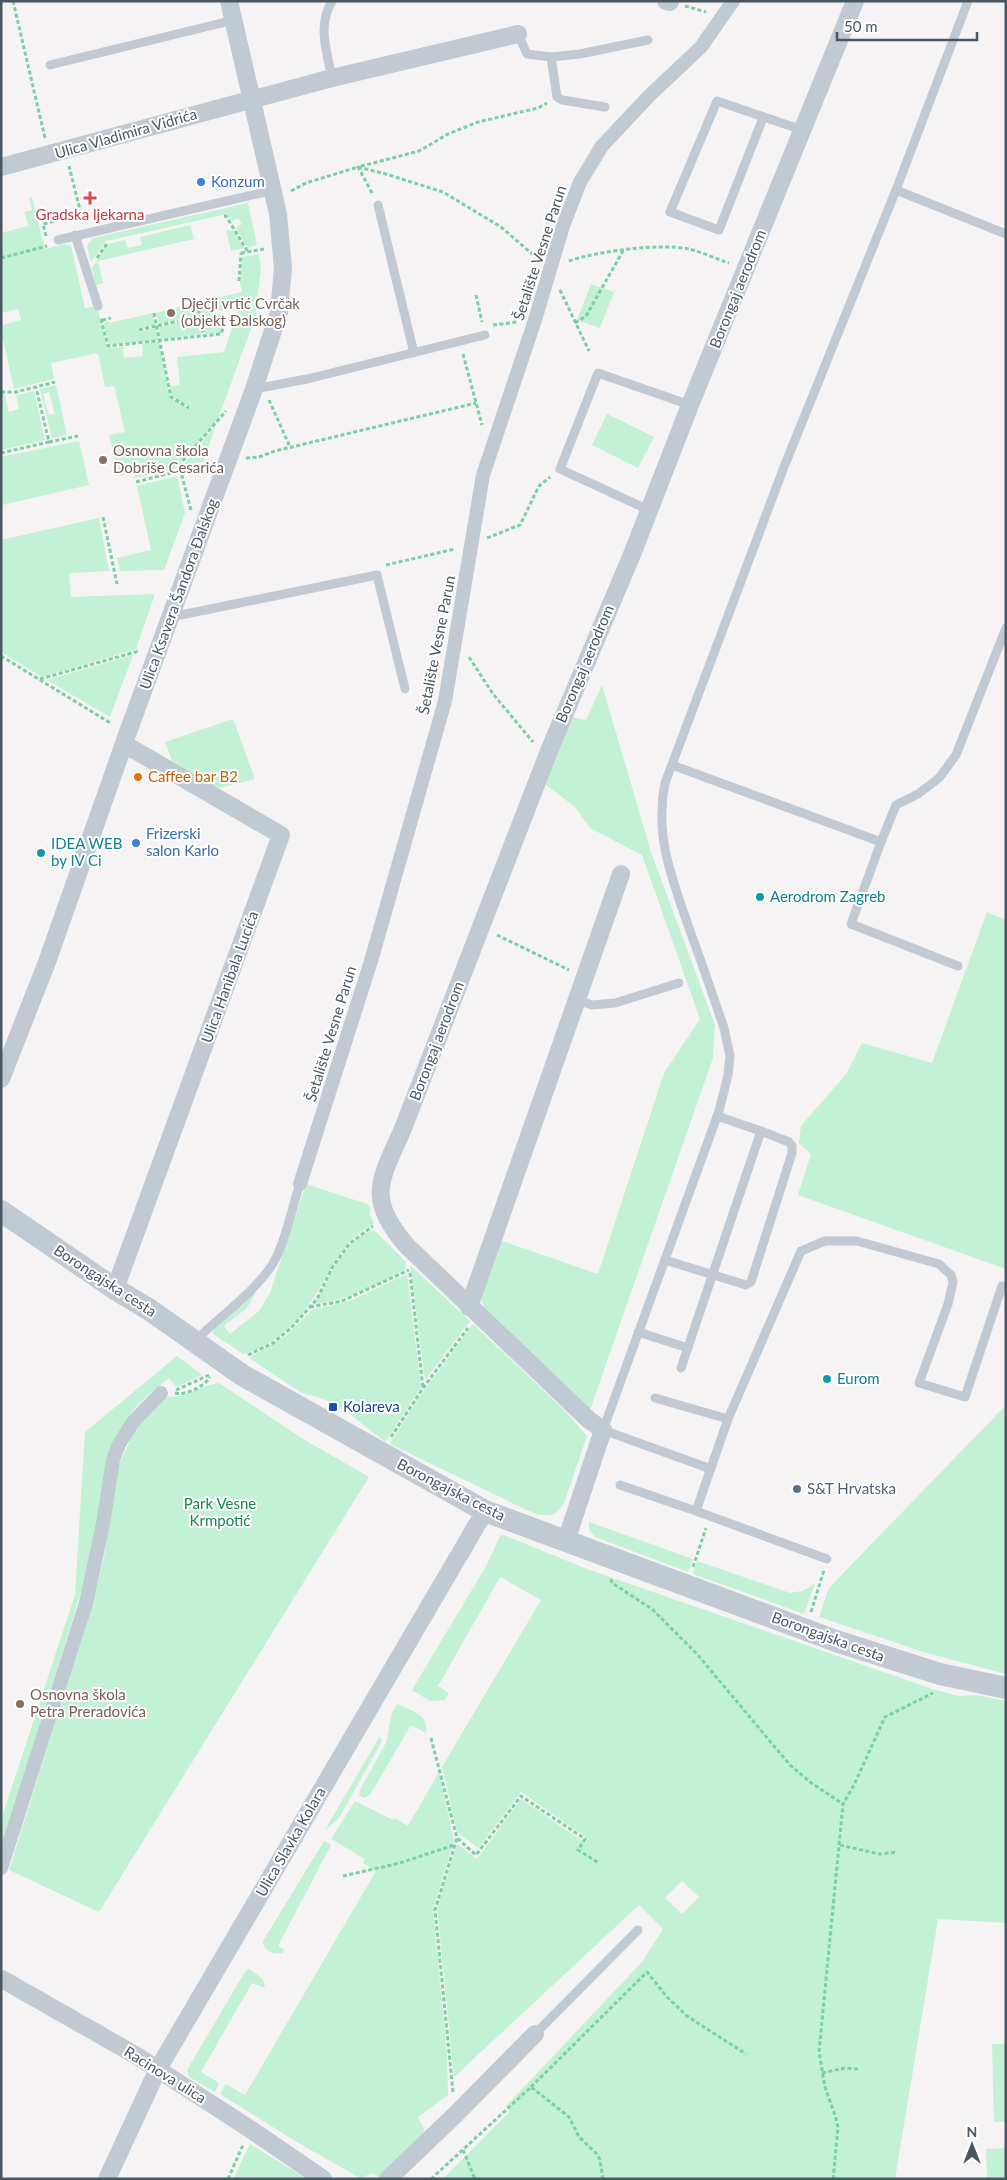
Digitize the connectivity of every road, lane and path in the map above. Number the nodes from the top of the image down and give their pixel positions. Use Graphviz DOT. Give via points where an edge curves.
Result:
graph roads {
  1 [pos="13,1"];
  2 [pos="229,1"];
  3 [pos="332,1"];
  4 [pos="733,1"];
  5 [pos="855,1"];
  6 [pos="968,1"];
  7 [pos="668,2"];
  8 [pos="723,16"];
  9 [pos="234,20"];
  10 [pos="518,34"];
  11 [pos="648,40"];
  12 [pos="551,57"];
  13 [pos="50,65"];
  14 [pos="332,78"];
  15 [pos="557,97"];
  16 [pos="251,99"];
  17 [pos="605,107"];
  18 [pos="763,118"];
  19 [pos="802,130"];
  20 [pos="66,151"];
  21 [pos="48,156"];
  22 [pos="1,167"];
  23 [pos="358,167"];
  24 [pos="896,190"];
  25 [pos="280,192"];
  26 [pos="378,205"];
  27 [pos="217,218"];
  28 [pos="1006,234"];
  29 [pos="75,236"];
  30 [pos="58,240"];
  31 [pos="116,241"];
  32 [pos="48,245"];
  33 [pos="265,250"];
  34 [pos="624,250"];
  35 [pos="248,252"];
  36 [pos="1,258"];
  37 [pos="735,265"];
  38 [pos="551,269"];
  39 [pos="87,272"];
  40 [pos="239,280"];
  41 [pos="476,295"];
  42 [pos="198,303"];
  43 [pos="98,306"];
  44 [pos="154,313"];
  45 [pos="111,318"];
  46 [pos="102,320"];
  47 [pos="226,320"];
  48 [pos="535,320"];
  49 [pos="178,321"];
  50 [pos="576,322"];
  51 [pos="157,326"];
  52 [pos="138,330"];
  53 [pos="484,331"];
  54 [pos="204,336"];
  55 [pos="160,341"];
  56 [pos="459,342"];
  57 [pos="589,351"];
  58 [pos="414,353"];
  59 [pos="55,382"];
  60 [pos="36,387"];
  61 [pos="1,392"];
  62 [pos="261,393"];
  63 [pos="476,403"];
  64 [pos="690,405"];
  65 [pos="189,408"];
  66 [pos="227,410"];
  67 [pos="78,436"];
  68 [pos="48,442"];
  69 [pos="290,447"];
  70 [pos="1,453"];
  71 [pos="490,454"];
  72 [pos="242,458"];
  73 [pos="206,468"];
  74 [pos="179,471"];
  75 [pos="136,482"];
  76 [pos="649,510"];
  77 [pos="191,511"];
  78 [pos="103,517"];
  79 [pos="117,584"];
  80 [pos="171,617"];
  81 [pos="1006,628"];
  82 [pos="457,638"];
  83 [pos="140,651"];
  84 [pos="1,656"];
  85 [pos="40,679"];
  86 [pos="405,689"];
  87 [pos="112,724"];
  88 [pos="124,744"];
  89 [pos="548,751"];
  90 [pos="672,765"];
  91 [pos="881,842"];
  92 [pos="621,874"];
  93 [pos="480,926"];
  94 [pos="958,966"];
  95 [pos="585,978"];
  96 [pos="679,983"];
  97 [pos="577,1000"];
  98 [pos="1,1079"];
  99 [pos="717,1116"];
  100 [pos="760,1131"];
  101 [pos="300,1184"];
  102 [pos="1,1212"];
  103 [pos="386,1216"];
  104 [pos="406,1245"];
  105 [pos="665,1260"];
  106 [pos="409,1270"];
  107 [pos="712,1275"];
  108 [pos="1002,1286"];
  109 [pos="115,1289"];
  110 [pos="310,1307"];
  111 [pos="474,1312"];
  112 [pos="638,1332"];
  113 [pos="194,1342"];
  114 [pos="688,1348"];
  115 [pos="243,1358"];
  116 [pos="681,1368"];
  117 [pos="212,1374"];
  118 [pos="202,1379"];
  119 [pos="423,1388"];
  120 [pos="178,1389"];
  121 [pos="165,1392"];
  122 [pos="655,1398"];
  123 [pos="728,1419"];
  124 [pos="603,1430"];
  125 [pos="390,1438"];
  126 [pos="711,1469"];
  127 [pos="620,1485"];
  128 [pos="485,1511"];
  129 [pos="696,1511"];
  130 [pos="710,1516"];
  131 [pos="566,1541"];
  132 [pos="613,1558"];
  133 [pos="827,1560"];
  134 [pos="690,1575"];
  135 [pos="810,1617"];
  136 [pos="940,1674"];
  137 [pos="1006,1688"];
  138 [pos="431,1738"];
  139 [pos="843,1804"];
  140 [pos="457,1838"];
  141 [pos="840,1844"];
  142 [pos="455,1845"];
  143 [pos="898,1852"];
  144 [pos="599,1863"];
  145 [pos="1,1868"];
  146 [pos="343,1876"];
  147 [pos="638,1930"];
  148 [pos="2,1979"];
  149 [pos="535,2034"];
  150 [pos="746,2054"];
  151 [pos="158,2069"];
  152 [pos="859,2069"];
  153 [pos="822,2073"];
  154 [pos="531,2087"];
  155 [pos="455,2115"];
  156 [pos="250,2129"];
  157 [pos="463,2150"];
  158 [pos="106,2179"];
  159 [pos="228,2179"];
  160 [pos="323,2179"];
  161 [pos="388,2179"];
  162 [pos="432,2179"];
  163 [pos="475,2179"];
  164 [pos="603,2179"];
  165 [pos="833,2179"];
  1 -- 21 [label="path"];
  2 -- 9 [label="street, Ulica Ksavera Šandora Đalskog"];
  3 -- 14 [label="lane" via="323,31"];
  4 -- 8 [label="street, Šetalište Vesne Parun"];
  5 -- 19 [label="street, Borongaj aerodrom"];
  6 -- 24 [label="lane"];
  7 -- 8 [label="path"];
  8 -- 38 [label="street, Šetalište Vesne Parun" via="700,47 644,100 602,146 580,182"];
  9 -- 13 [label="lane"];
  9 -- 16 [label="street, Ulica Ksavera Šandora Đalskog"];
  10 -- 12 [label="lane" via="527,54"];
  10 -- 14 [label="street"];
  11 -- 12 [label="lane"];
  12 -- 15 [label="lane"];
  14 -- 16 [label="street"];
  15 -- 17 [label="lane"];
  15 -- 23 [label="path" via="538,108 459,128 418,151"];
  16 -- 20 [label="street, Ulica Vladimira Vidrića"];
  16 -- 25 [label="street, Ulica Ksavera Šandora Đalskog"];
  18 -- 18 [label="lane" via="718,101 670,212 718,230"];
  18 -- 19 [label="lane"];
  19 -- 64 [label="street, Borongaj aerodrom"];
  20 -- 21 [label="street, Ulica Vladimira Vidrića"];
  20 -- 32 [label="path" via="81,214 43,224"];
  21 -- 22 [label="street, Ulica Vladimira Vidrića"];
  23 -- 25 [label="path"];
  23 -- 26 [label="path"];
  23 -- 38 [label="path" via="443,192 501,227"];
  24 -- 28 [label="lane"];
  24 -- 90 [label="lane" via="784,467"];
  25 -- 29 [label="lane"];
  25 -- 62 [label="street, Ulica Ksavera Šandora Đalskog" via="282,292"];
  26 -- 58 [label="lane"];
  27 -- 35 [label="path" via="226,216"];
  29 -- 30 [label="lane"];
  29 -- 39 [label="lane"];
  30 -- 32 [label="path"];
  31 -- 39 [label="path" via="107,243"];
  32 -- 36 [label="path"];
  33 -- 35 [label="path"];
  34 -- 37 [label="path" via="688,249"];
  34 -- 38 [label="path" via="586,255"];
  34 -- 50 [label="path" via="586,316"];
  35 -- 40 [label="path" via="240,253"];
  38 -- 48 [label="street, Šetalište Vesne Parun"];
  38 -- 50 [label="path"];
  39 -- 43 [label="lane"];
  41 -- 53 [label="path"];
  42 -- 54 [label="path"];
  43 -- 46 [label="path"];
  44 -- 51 [label="path"];
  45 -- 46 [label="path"];
  46 -- 55 [label="path" via="108,346"];
  47 -- 54 [label="path" via="221,334"];
  48 -- 53 [label="path"];
  48 -- 71 [label="street, Šetalište Vesne Parun"];
  49 -- 51 [label="path"];
  50 -- 57 [label="path"];
  51 -- 52 [label="path"];
  51 -- 55 [label="path"];
  53 -- 56 [label="lane"];
  54 -- 55 [label="path"];
  55 -- 65 [label="path" via="171,397"];
  56 -- 58 [label="lane"];
  56 -- 63 [label="path"];
  58 -- 62 [label="lane"];
  59 -- 60 [label="path"];
  60 -- 61 [label="path"];
  60 -- 68 [label="path"];
  62 -- 69 [label="path"];
  62 -- 80 [label="street, Ulica Ksavera Šandora Đalskog"];
  63 -- 69 [label="path"];
  63 -- 71 [label="path"];
  64 -- 76 [label="street, Borongaj aerodrom"];
  64 -- 76 [label="lane" via="598,373 577,425 560,469"];
  66 -- 74 [label="path" via="179,465"];
  67 -- 68 [label="path"];
  68 -- 70 [label="path"];
  69 -- 72 [label="path" via="258,457"];
  71 -- 82 [label="street, Šetalište Vesne Parun" via="483,475"];
  73 -- 74 [label="path"];
  74 -- 75 [label="path"];
  74 -- 77 [label="path"];
  76 -- 89 [label="street, Borongaj aerodrom"];
  78 -- 79 [label="path"];
  80 -- 86 [label="lane" via="377,575"];
  80 -- 88 [label="street, Ulica Ksavera Šandora Đalskog"];
  81 -- 91 [label="lane" via="956,755 939,778 896,805"];
  82 -- 89 [label="path" via="493,694 534,743"];
  82 -- 101 [label="street, Šetalište Vesne Parun" via="446,700 396,878"];
  83 -- 85 [label="path"];
  84 -- 85 [label="path"];
  85 -- 87 [label="path"];
  88 -- 98 [label="street, Ulica Ksavera Šandora Đalskog" via="47,962"];
  88 -- 109 [label="street, Ulica Hanibala Lucića" via="281,835"];
  89 -- 93 [label="street, Borongaj aerodrom"];
  90 -- 91 [label="lane"];
  90 -- 99 [label="lane" via="660,804 667,864 724,1028 730,1056"];
  91 -- 94 [label="lane" via="851,924"];
  92 -- 95 [label="street"];
  93 -- 95 [label="path"];
  93 -- 103 [label="street, Borongaj aerodrom" via="384,1172 381,1186"];
  95 -- 97 [label="street"];
  96 -- 97 [label="lane" via="615,1003 592,1005"];
  97 -- 111 [label="street"];
  99 -- 100 [label="lane"];
  99 -- 105 [label="lane"];
  100 -- 107 [label="lane"];
  100 -- 107 [label="lane" via="789,1142 792,1152 750,1282 746,1285"];
  101 -- 113 [label="lane, Šetalište Vesne Parun" via="270,1268"];
  102 -- 109 [label="street, Borongajska cesta"];
  103 -- 104 [label="street, Borongaj aerodrom"];
  103 -- 110 [label="path" via="349,1244"];
  104 -- 106 [label="path"];
  104 -- 111 [label="street, Borongaj aerodrom"];
  105 -- 107 [label="lane"];
  105 -- 112 [label="lane"];
  106 -- 110 [label="path" via="342,1301"];
  106 -- 119 [label="path"];
  107 -- 114 [label="lane"];
  108 -- 123 [label="lane" via="965,1398 918,1383 948,1304 953,1282 951,1275 938,1264 857,1241 825,1241 801,1251"];
  109 -- 113 [label="street, Borongajska cesta"];
  110 -- 115 [label="path" via="273,1343"];
  111 -- 119 [label="path" via="471,1323"];
  111 -- 124 [label="street, Borongaj aerodrom" via="588,1420"];
  112 -- 114 [label="lane"];
  112 -- 124 [label="lane"];
  113 -- 128 [label="street, Borongajska cesta" via="296,1407"];
  114 -- 116 [label="lane"];
  117 -- 121 [label="path" via="206,1383 180,1394"];
  118 -- 120 [label="path"];
  119 -- 125 [label="path"];
  121 -- 145 [label="street" via="133,1422 113,1460 86,1603"];
  122 -- 123 [label="lane"];
  123 -- 126 [label="lane"];
  124 -- 126 [label="lane"];
  124 -- 131 [label="street"];
  126 -- 129 [label="lane"];
  127 -- 129 [label="lane"];
  128 -- 131 [label="street, Borongajska cesta"];
  128 -- 151 [label="street, Ulica Slavka Kolara"];
  129 -- 130 [label="lane"];
  130 -- 133 [label="lane"];
  130 -- 134 [label="path"];
  131 -- 132 [label="street, Borongajska cesta"];
  132 -- 136 [label="street, Borongajska cesta" via="836,1641"];
  132 -- 139 [label="path" via="612,1583 652,1609 697,1654 790,1765"];
  133 -- 135 [label="path"];
  136 -- 137 [label="street, Borongajska cesta"];
  136 -- 139 [label="path" via="939,1688 885,1717"];
  138 -- 140 [label="path"];
  139 -- 141 [label="path"];
  140 -- 142 [label="path"];
  140 -- 144 [label="path" via="478,1856 521,1796 585,1839 578,1850"];
  141 -- 143 [label="path" via="879,1854"];
  141 -- 153 [label="path" via="820,2038"];
  142 -- 146 [label="path"];
  142 -- 155 [label="path" via="435,1910"];
  147 -- 149 [label="lane"];
  148 -- 151 [label="street, Racinova ulica"];
  149 -- 155 [label="street"];
  150 -- 154 [label="path" via="687,2016 647,1972"];
  151 -- 156 [label="street, Racinova ulica"];
  151 -- 158 [label="street, Ulica Slavka Kolara"];
  152 -- 153 [label="path"];
  153 -- 165 [label="path" via="838,2128"];
  154 -- 157 [label="path"];
  154 -- 164 [label="path" via="569,2116 579,2137 597,2154"];
  155 -- 161 [label="street"];
  156 -- 159 [label="path"];
  156 -- 160 [label="street, Racinova ulica"];
  157 -- 162 [label="path"];
  157 -- 163 [label="path"];
}
